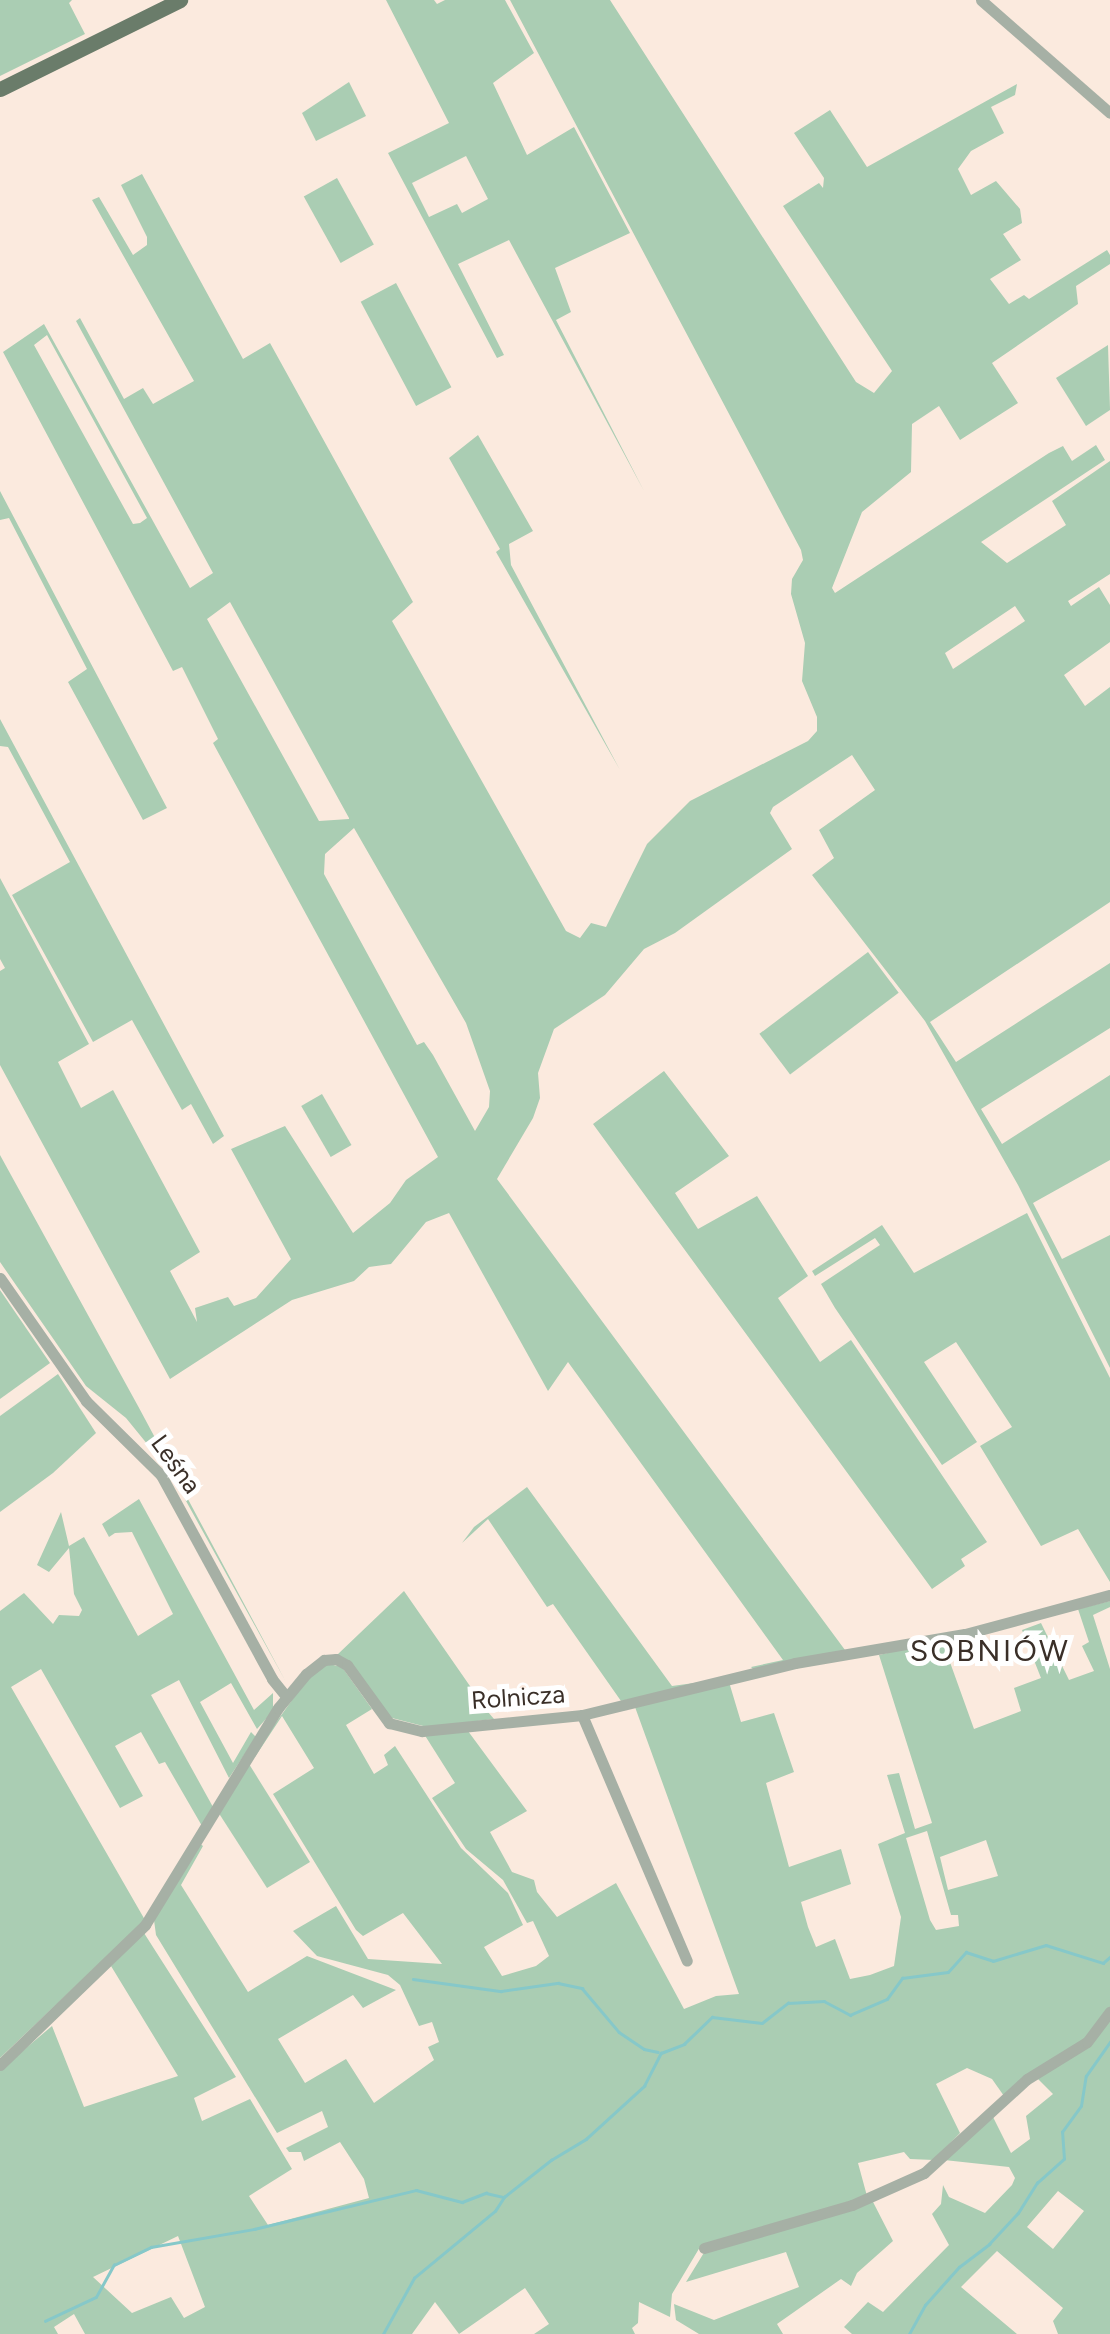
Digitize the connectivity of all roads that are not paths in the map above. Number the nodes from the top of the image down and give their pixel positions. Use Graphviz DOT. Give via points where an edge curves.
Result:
graph roads {
  1 [pos="180,0"];
  2 [pos="981,0"];
  3 [pos="0,88"];
  4 [pos="1110,113"];
  5 [pos="0,1278"];
  6 [pos="1110,1595"];
  7 [pos="286,1696"];
  8 [pos="582,1716"];
  9 [pos="687,1961"];
  10 [pos="1110,2012"];
  11 [pos="0,2066"];
  12 [pos="704,2248"];
  1 -- 3 [label="main road"];
  2 -- 4 [label="street"];
  5 -- 7 [label="street, Leśna" via="86,1401 161,1475"];
  6 -- 8 [label="street, Rolnicza" via="965,1634 795,1662"];
  7 -- 8 [label="street, Rolnicza" via="332,1658 347,1665 384,1719 405,1730"];
  7 -- 11 [label="street, Rolnicza" via="164,1898 109,1963"];
  8 -- 9 [label="street"];
  10 -- 12 [label="street" via="1086,2042 1027,2078 924,2173 852,2205"];
}
